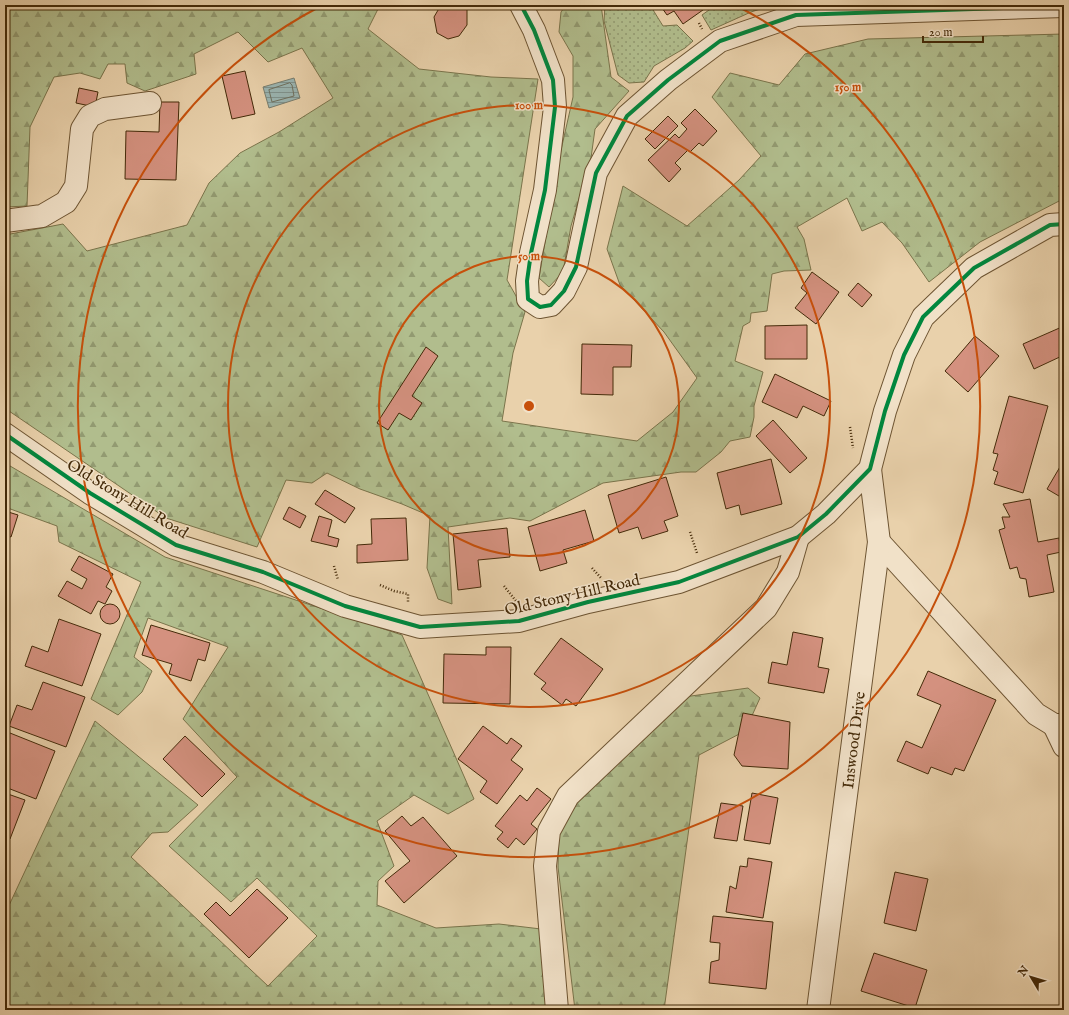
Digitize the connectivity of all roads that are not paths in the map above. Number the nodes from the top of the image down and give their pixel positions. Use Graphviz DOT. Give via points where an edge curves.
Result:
graph roads {
  1 [pos="521,5"];
  2 [pos="1064,6"];
  3 [pos="150,104"];
  4 [pos="5,221"];
  5 [pos="1064,224"];
  6 [pos="5,434"];
  7 [pos="870,469"];
  8 [pos="798,537"];
  9 [pos="879,542"];
  10 [pos="1059,725"];
  11 [pos="1064,746"];
  12 [pos="557,1010"];
  13 [pos="818,1010"];
  1 -- 2 [label="street" via="534,30 553,80 554,107 545,190 527,281 528,299 540,307 551,305 564,291 576,267 596,173 627,116 720,40 796,15"];
  3 -- 4 [label="street" via="105,109 90,116 82,129 76,186 66,202 42,216"];
  5 -- 7 [label="street, Old Stony Hill Road" via="1050,225 974,268 923,317 904,355 885,411"];
  6 -- 8 [label="street, Old Stony Hill Road" via="90,493 176,545 262,572 345,606 420,627 519,621 588,602 679,582"];
  7 -- 8 [label="street, Old Stony Hill Road" via="826,514"];
  7 -- 9 [label="street, Inswood Drive"];
  8 -- 12 [label="street" via="788,572 766,608 568,796 549,831 545,866"];
  9 -- 10 [label="street" via="1036,714"];
  9 -- 13 [label="street, Inswood Drive"];
  10 -- 11 [label="street"];
}
